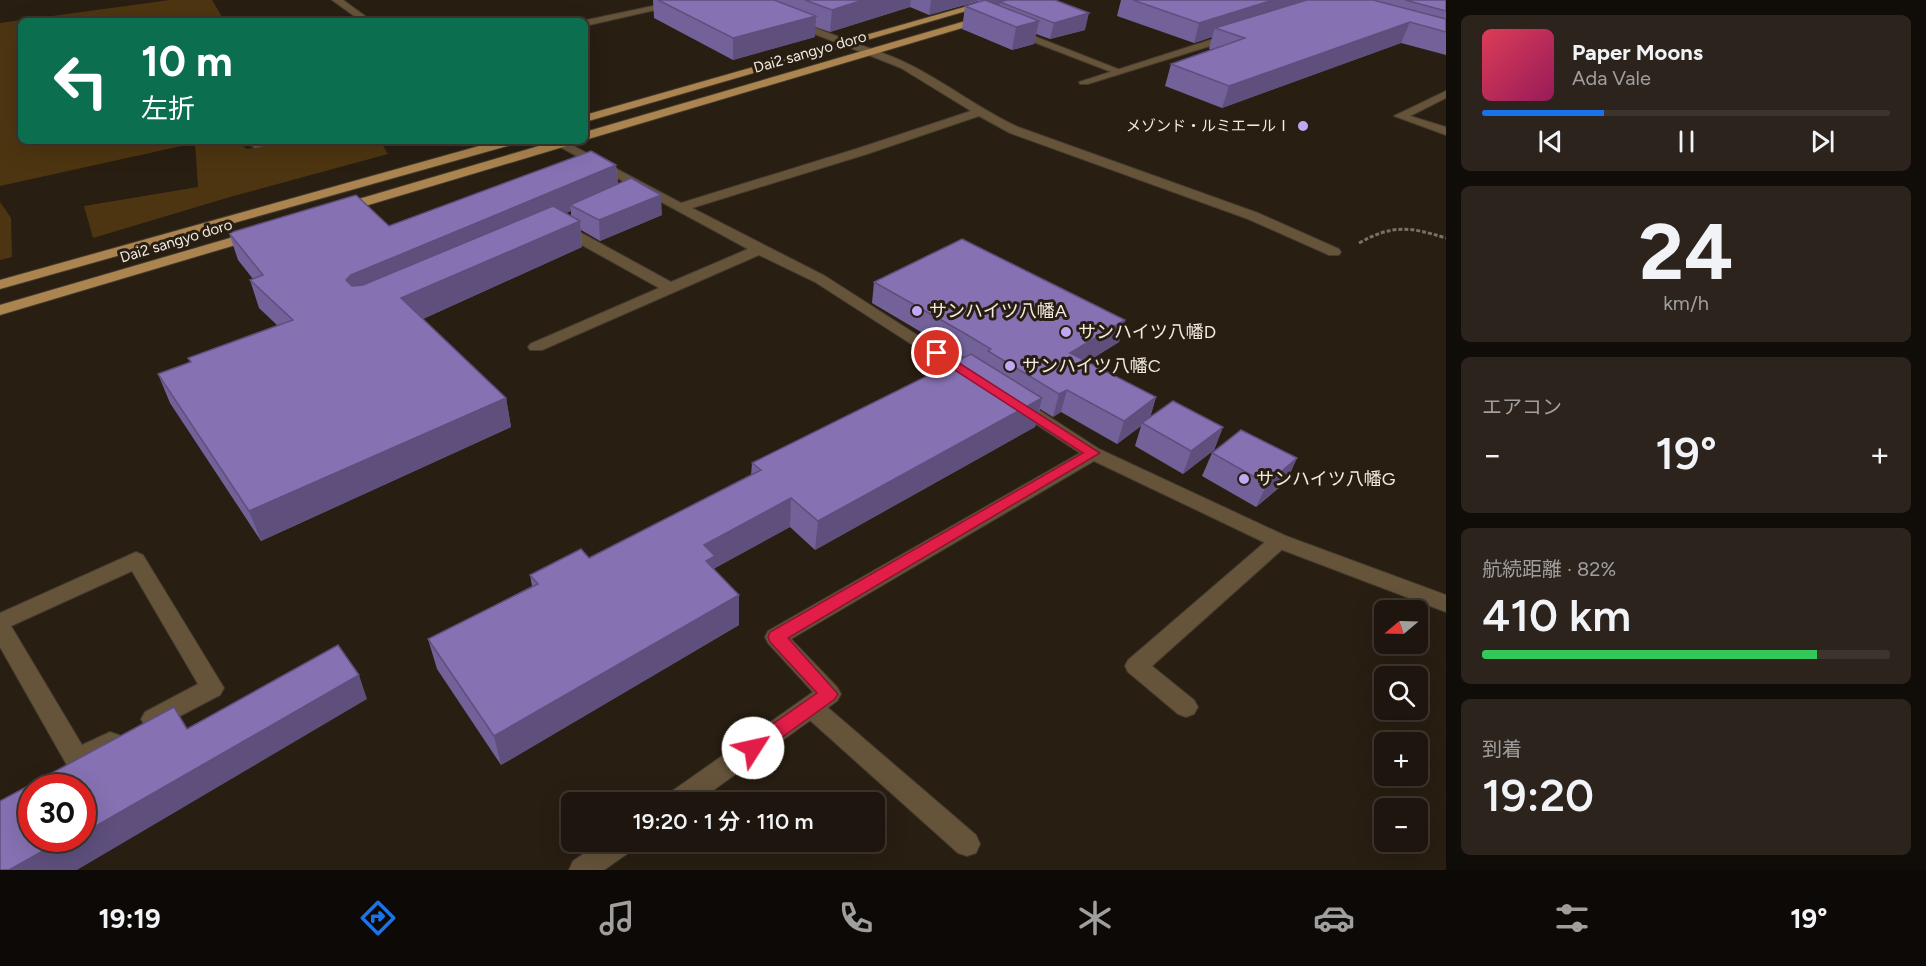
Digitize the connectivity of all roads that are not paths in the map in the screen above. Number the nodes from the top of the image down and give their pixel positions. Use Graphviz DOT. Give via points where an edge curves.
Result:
graph roads {
  1 [pos="337,0"];
  2 [pos="693,0"];
  3 [pos="999,0"];
  4 [pos="963,10"];
  5 [pos="364,18"];
  6 [pos="783,19"];
  7 [pos="994,21"];
  8 [pos="588,23"];
  9 [pos="1241,33"];
  10 [pos="849,44"];
  11 [pos="870,52"];
  12 [pos="1118,71"];
  13 [pos="1084,81"];
  14 [pos="1446,94"];
  15 [pos="980,112"];
  16 [pos="588,118"];
  17 [pos="1446,131"];
  18 [pos="588,135"];
  19 [pos="488,144"];
  20 [pos="554,144"];
  21 [pos="565,144"];
  22 [pos="644,186"];
  23 [pos="622,196"];
  24 [pos="681,207"];
  25 [pos="331,212"];
  26 [pos="578,215"];
  27 [pos="263,232"];
  28 [pos="760,249"];
  29 [pos="1334,252"];
  30 [pos="0,285"];
  31 [pos="670,288"];
  32 [pos="0,310"];
  33 [pos="536,347"];
  34 [pos="1093,453"];
  35 [pos="1279,541"];
  36 [pos="1446,604"];
  37 [pos="0,622"];
  38 [pos="0,627"];
  39 [pos="811,707"];
  40 [pos="1186,707"];
  41 [pos="690,792"];
  42 [pos="967,844"];
  43 [pos="608,852"];
  44 [pos="582,870"];
  1 -- 5 [label="street"];
  2 -- 8 [label="street"];
  3 -- 4 [label="main road, Dai2 sangyo doro"];
  4 -- 7 [label="street"];
  4 -- 10 [label="main road, Dai2 sangyo doro"];
  6 -- 10 [label="street"];
  7 -- 11 [label="main road, Dai2 sangyo doro"];
  7 -- 12 [label="street"];
  9 -- 12 [label="street"];
  10 -- 11 [label="street"];
  10 -- 16 [label="main road, Dai2 sangyo doro"];
  11 -- 15 [label="street" via="905,66"];
  11 -- 18 [label="main road, Dai2 sangyo doro"];
  12 -- 13 [label="street"];
  14 -- 17 [label="street" via="1400,116"];
  15 -- 24 [label="street"];
  15 -- 29 [label="street" via="1014,130 1253,216"];
  19 -- 30 [label="main road, Dai2 sangyo doro"];
  20 -- 25 [label="main road"];
  21 -- 22 [label="street"];
  22 -- 23 [label="street"];
  22 -- 24 [label="street"];
  24 -- 28 [label="street"];
  26 -- 31 [label="street" via="551,227"];
  27 -- 32 [label="main road, Dai2 sangyo doro"];
  28 -- 31 [label="street"];
  28 -- 34 [label="street" via="820,279"];
  31 -- 33 [label="street"];
  34 -- 35 [label="street"];
  34 -- 39 [label="street" via="776,637 829,694"];
  35 -- 36 [label="street"];
  35 -- 40 [label="street" via="1136,666"];
  37 -- 38 [label="street" via="136,560 212,688 77,759"];
  39 -- 41 [label="street"];
  39 -- 42 [label="street"];
  43 -- 44 [label="street"];
}
